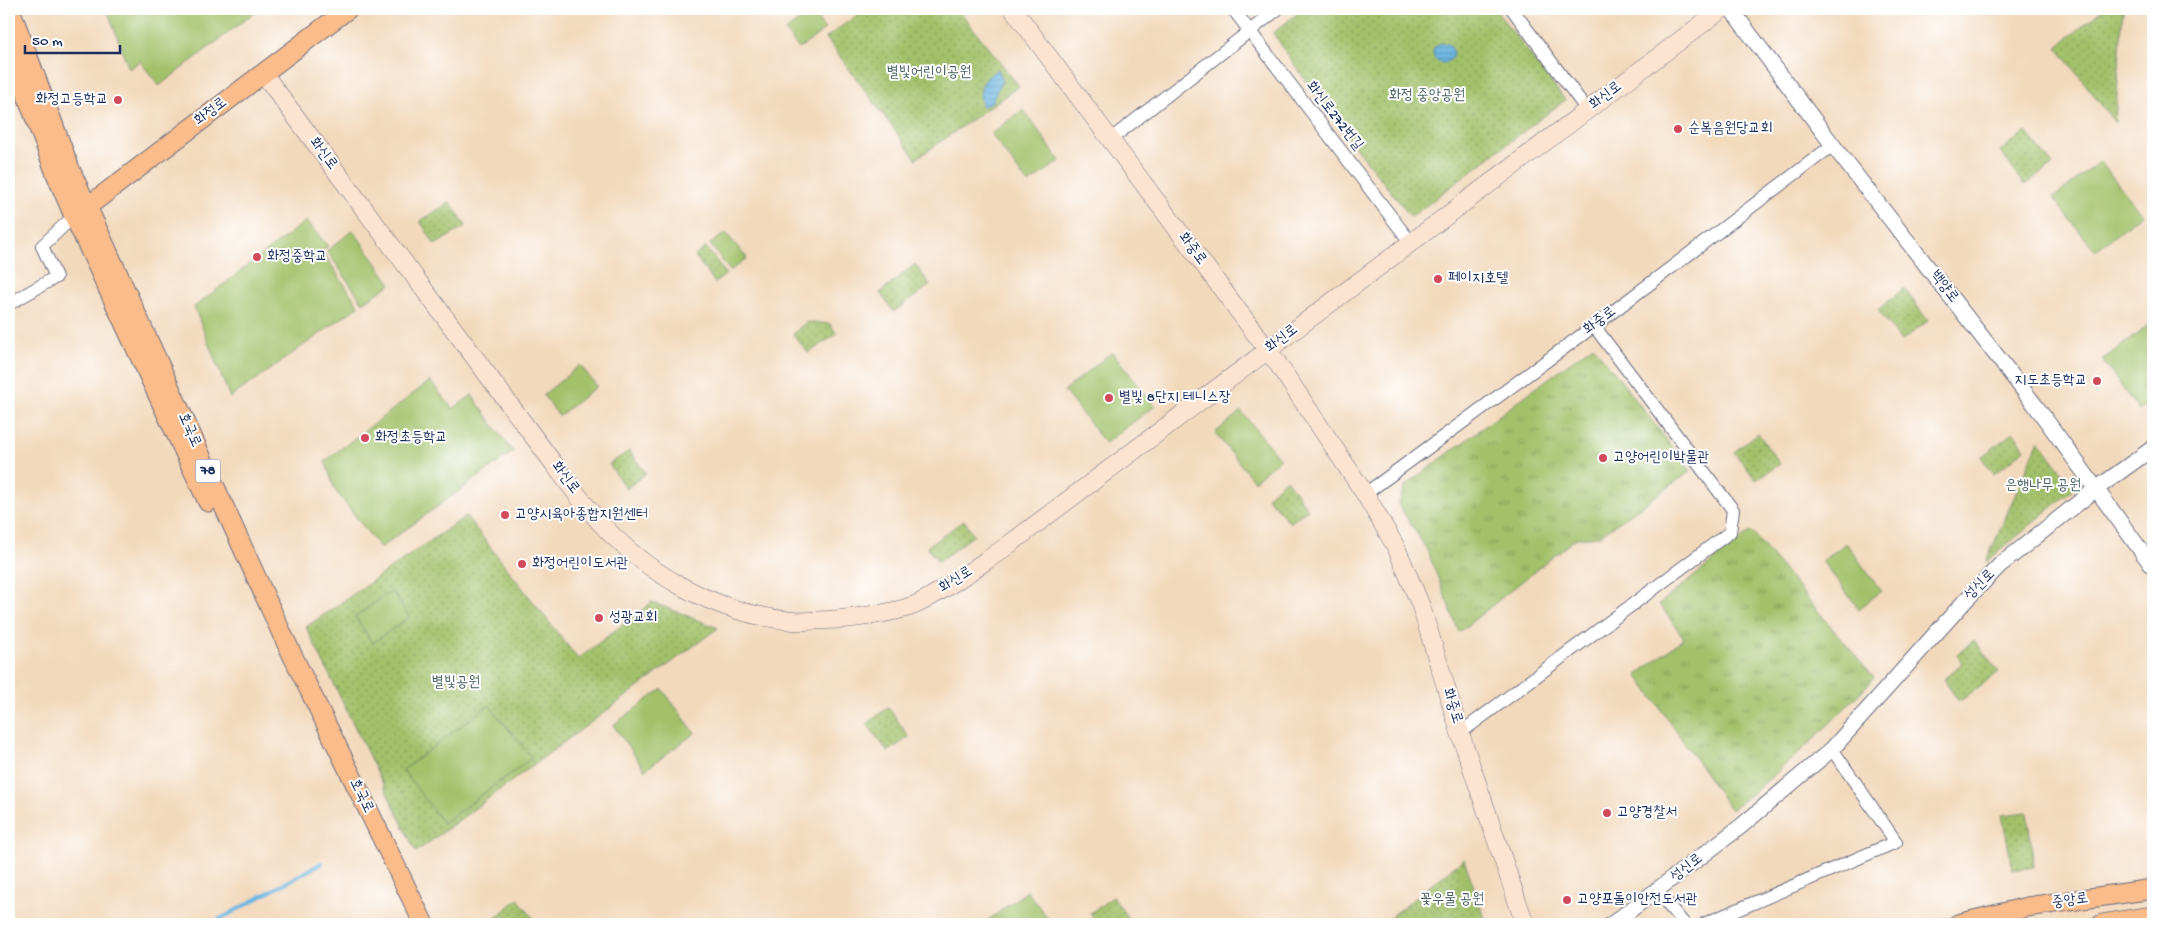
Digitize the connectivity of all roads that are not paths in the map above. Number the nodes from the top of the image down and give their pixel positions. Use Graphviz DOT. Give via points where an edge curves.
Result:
graph roads {
  1 [pos="10,9"];
  2 [pos="348,9"];
  3 [pos="1013,9"];
  4 [pos="1233,9"];
  5 [pos="1278,9"];
  6 [pos="1512,9"];
  7 [pos="1722,9"];
  8 [pos="1731,9"];
  9 [pos="1249,32"];
  10 [pos="9,48"];
  11 [pos="263,73"];
  12 [pos="1587,110"];
  13 [pos="1111,139"];
  14 [pos="1833,145"];
  15 [pos="81,211"];
  16 [pos="1411,243"];
  17 [pos="9,304"];
  18 [pos="1594,326"];
  19 [pos="1268,350"];
  20 [pos="2153,448"];
  21 [pos="2096,489"];
  22 [pos="1365,494"];
  23 [pos="2153,567"];
  24 [pos="1460,732"];
  25 [pos="1832,749"];
  26 [pos="2153,889"];
  27 [pos="1657,891"];
  28 [pos="2153,916"];
  29 [pos="410,924"];
  30 [pos="424,924"];
  31 [pos="1526,924"];
  32 [pos="1612,924"];
  33 [pos="1684,924"];
  34 [pos="1704,924"];
  35 [pos="1958,924"];
  36 [pos="2102,924"];
  1 -- 15 [label="main road, 호국로 / 78" via="70,169"];
  2 -- 11 [label="main road, 화정로"];
  3 -- 13 [label="main road, 화중로"];
  4 -- 9 [label="street, 화신로272번길"];
  5 -- 9 [label="street"];
  6 -- 12 [label="street"];
  7 -- 12 [label="main road, 화신로"];
  8 -- 14 [label="street, 백양로"];
  9 -- 13 [label="street"];
  9 -- 16 [label="street, 화신로272번길"];
  10 -- 15 [label="main road, 호국로 / 78" via="56,174"];
  11 -- 15 [label="main road, 화정로"];
  11 -- 19 [label="main road, 화신로" via="591,512 644,564 699,595 746,613 794,621 844,620 915,604 1004,549"];
  12 -- 16 [label="main road, 화신로"];
  13 -- 19 [label="main road, 화중로"];
  14 -- 18 [label="street, 화중로"];
  14 -- 21 [label="street, 백양로"];
  15 -- 17 [label="street" via="42,246 56,277"];
  15 -- 29 [label="main road, 호국로 / 78" via="273,642"];
  15 -- 30 [label="main road, 호국로 / 78"];
  16 -- 19 [label="main road, 화신로"];
  18 -- 22 [label="street, 화중로"];
  18 -- 24 [label="street" via="1733,510 1730,532"];
  19 -- 22 [label="main road, 화중로"];
  20 -- 21 [label="street, 성신로"];
  21 -- 23 [label="street, 백양로"];
  21 -- 25 [label="street, 성신로" via="2000,565"];
  22 -- 24 [label="main road, 화중로" via="1396,547 1421,606"];
  24 -- 31 [label="main road, 화중로"];
  25 -- 27 [label="street, 성신로"];
  25 -- 34 [label="street" via="1896,842"];
  26 -- 35 [label="main road, 중앙로" via="2027,907"];
  27 -- 32 [label="street, 성신로"];
  27 -- 33 [label="street, 성신로"];
  28 -- 36 [label="main road, 중앙로"];
}
